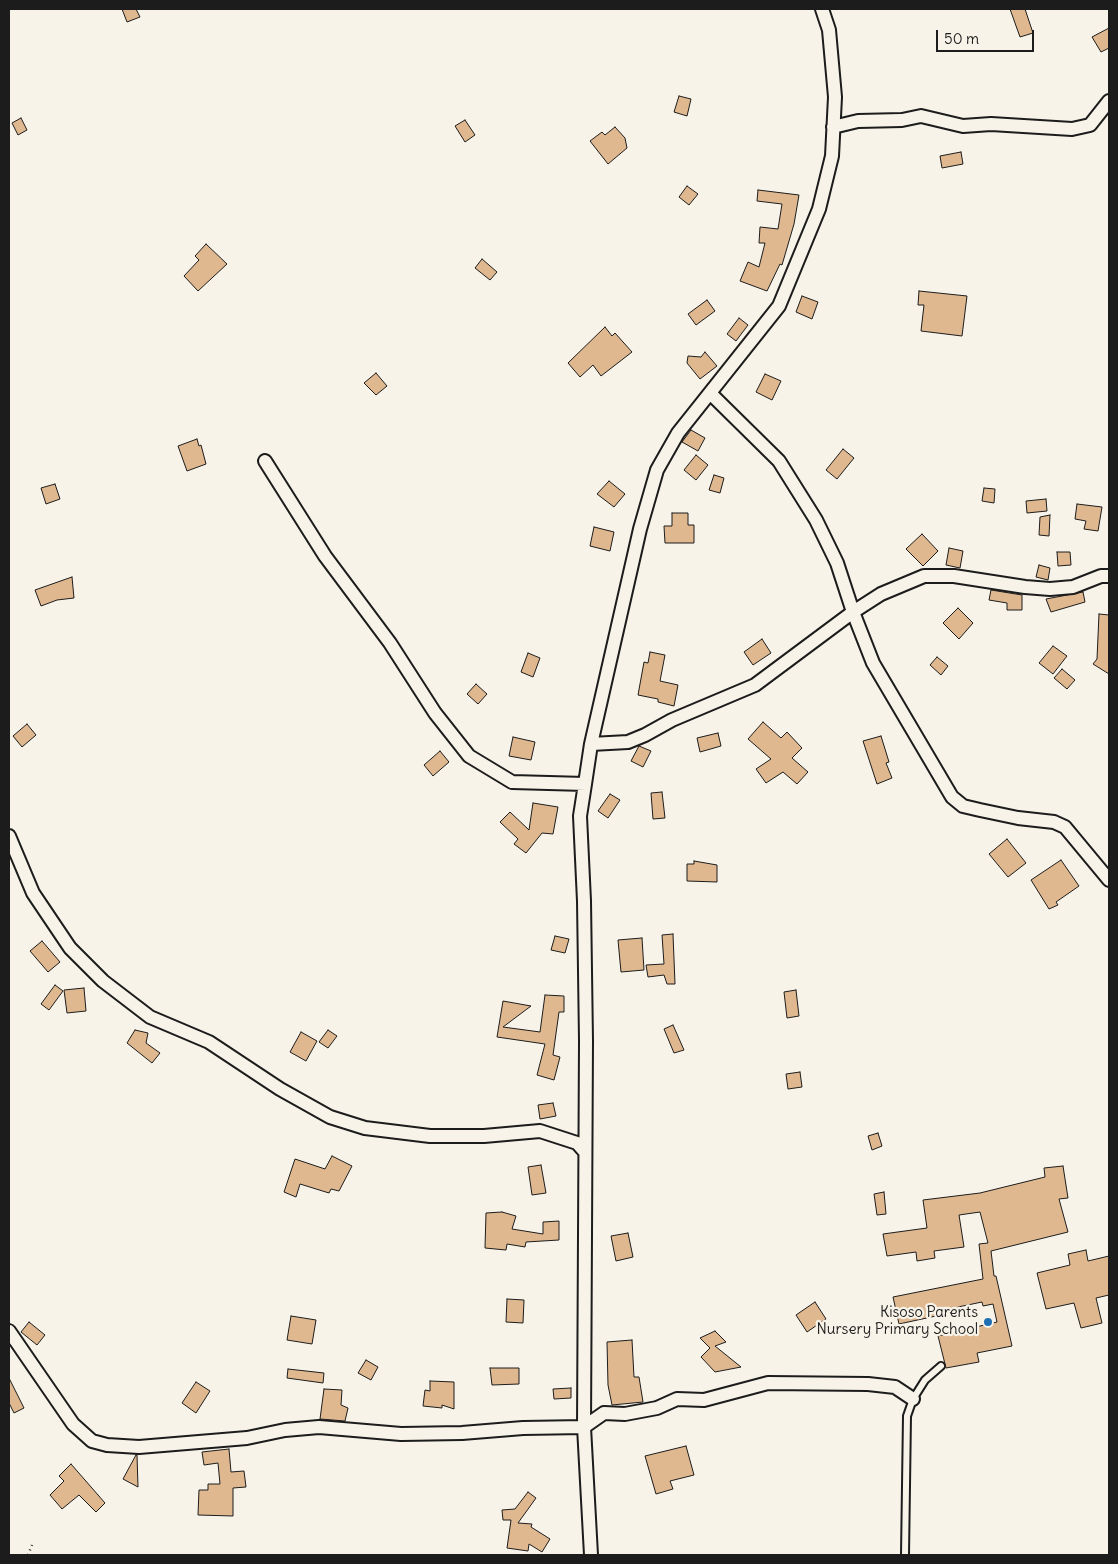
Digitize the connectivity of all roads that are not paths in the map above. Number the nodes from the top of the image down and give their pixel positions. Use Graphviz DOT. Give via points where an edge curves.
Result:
graph roads {
  1 [pos="822,9"];
  2 [pos="1109,101"];
  3 [pos="833,127"];
  4 [pos="710,393"];
  5 [pos="265,461"];
  6 [pos="1109,576"];
  7 [pos="853,612"];
  8 [pos="591,744"];
  9 [pos="585,784"];
  10 [pos="9,836"];
  11 [pos="1109,880"];
  12 [pos="585,1152"];
  13 [pos="9,1331"];
  14 [pos="941,1366"];
  15 [pos="913,1399"];
  16 [pos="584,1427"];
  17 [pos="591,1555"];
  18 [pos="905,1555"];
  1 -- 3 [label="street" via="828,30 834,88"];
  2 -- 3 [label="street" via="1090,125 1072,129 992,124 963,126 921,116 858,121"];
  3 -- 4 [label="street" via="832,156 819,209 779,306"];
  4 -- 7 [label="street" via="779,461 816,520"];
  4 -- 8 [label="street" via="678,433 657,470 640,529"];
  5 -- 9 [label="street" via="325,556 469,756 512,782"];
  6 -- 7 [label="street" via="1073,587 1050,588 954,576 924,576 881,594"];
  7 -- 8 [label="street" via="755,685 628,742"];
  7 -- 11 [label="street" via="873,663 952,797 963,806 1054,822 1065,827"];
  8 -- 9 [label="street"];
  9 -- 12 [label="street" via="580,816 586,985"];
  10 -- 12 [label="street" via="34,893 70,948 103,980 150,1016 208,1042 321,1112 365,1128 430,1136 540,1131 577,1144"];
  12 -- 16 [label="street"];
  13 -- 16 [label="street" via="73,1424 92,1441 107,1445 139,1447 247,1438 319,1427 400,1434 462,1434"];
  14 -- 15 [label="lane" via="925,1380"];
  15 -- 16 [label="street" via="895,1387 868,1384 768,1383 704,1400 677,1399 657,1408 625,1414 604,1413"];
  15 -- 18 [label="lane" via="907,1416"];
  16 -- 17 [label="street"];
}
